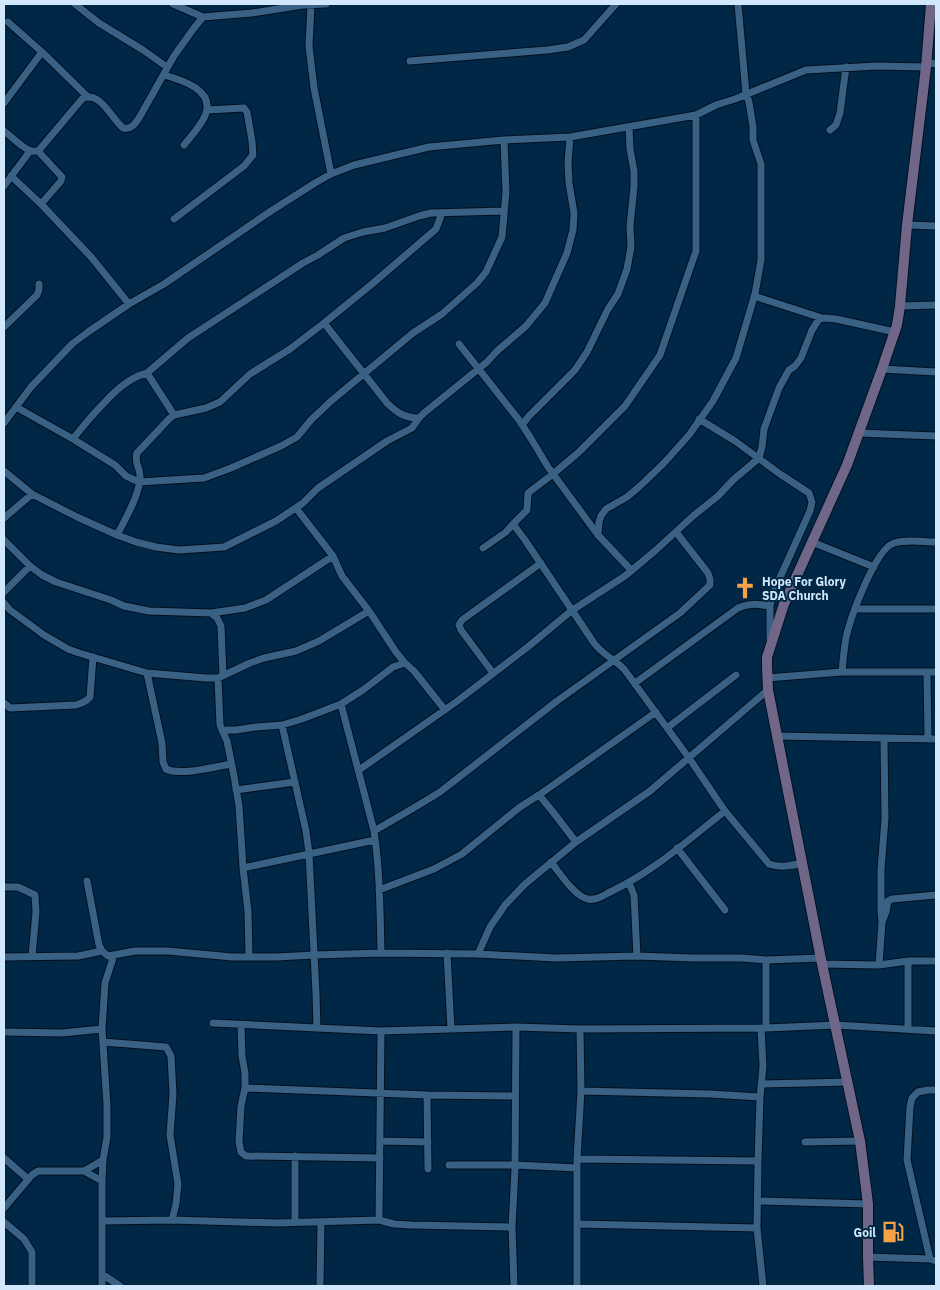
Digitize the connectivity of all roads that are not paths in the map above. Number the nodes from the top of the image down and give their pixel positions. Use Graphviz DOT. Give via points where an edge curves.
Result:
graph roads {
  1 [pos="75,4"];
  2 [pos="173,4"];
  3 [pos="306,4"];
  4 [pos="326,4"];
  5 [pos="616,4"];
  6 [pos="738,4"];
  7 [pos="932,4"];
  8 [pos="203,18"];
  9 [pos="8,22"];
  10 [pos="42,52"];
  11 [pos="410,61"];
  12 [pos="929,64"];
  13 [pos="167,67"];
  14 [pos="846,68"];
  15 [pos="164,74"];
  16 [pos="746,94"];
  17 [pos="88,97"];
  18 [pos="4,103"];
  19 [pos="207,110"];
  20 [pos="696,115"];
  21 [pos="629,127"];
  22 [pos="830,130"];
  23 [pos="4,131"];
  24 [pos="570,137"];
  25 [pos="504,140"];
  26 [pos="184,145"];
  27 [pos="34,151"];
  28 [pos="331,174"];
  29 [pos="11,176"];
  30 [pos="4,186"];
  31 [pos="41,204"];
  32 [pos="504,211"];
  33 [pos="442,213"];
  34 [pos="174,219"];
  35 [pos="907,224"];
  36 [pos="936,226"];
  37 [pos="38,284"];
  38 [pos="754,296"];
  39 [pos="129,304"];
  40 [pos="936,305"];
  41 [pos="900,306"];
  42 [pos="822,318"];
  43 [pos="324,324"];
  44 [pos="4,327"];
  45 [pos="895,332"];
  46 [pos="459,344"];
  47 [pos="479,369"];
  48 [pos="882,369"];
  49 [pos="936,372"];
  50 [pos="147,373"];
  51 [pos="364,375"];
  52 [pos="16,407"];
  53 [pos="174,414"];
  54 [pos="419,418"];
  55 [pos="699,419"];
  56 [pos="4,423"];
  57 [pos="522,425"];
  58 [pos="859,433"];
  59 [pos="936,436"];
  60 [pos="73,439"];
  61 [pos="759,458"];
  62 [pos="4,471"];
  63 [pos="553,474"];
  64 [pos="139,482"];
  65 [pos="32,494"];
  66 [pos="296,508"];
  67 [pos="4,518"];
  68 [pos="513,524"];
  69 [pos="676,532"];
  70 [pos="598,534"];
  71 [pos="117,536"];
  72 [pos="4,540"];
  73 [pos="812,542"];
  74 [pos="936,542"];
  75 [pos="483,548"];
  76 [pos="333,556"];
  77 [pos="541,563"];
  78 [pos="30,566"];
  79 [pos="874,567"];
  80 [pos="631,570"];
  81 [pos="4,592"];
  82 [pos="4,603"];
  83 [pos="770,606"];
  84 [pos="854,608"];
  85 [pos="936,609"];
  86 [pos="369,610"];
  87 [pos="571,611"];
  88 [pos="211,613"];
  89 [pos="770,648"];
  90 [pos="93,657"];
  91 [pos="614,661"];
  92 [pos="405,663"];
  93 [pos="842,672"];
  94 [pos="936,672"];
  95 [pos="147,673"];
  96 [pos="493,673"];
  97 [pos="927,673"];
  98 [pos="736,675"];
  99 [pos="220,677"];
  100 [pos="767,678"];
  101 [pos="635,683"];
  102 [pos="768,690"];
  103 [pos="4,703"];
  104 [pos="341,704"];
  105 [pos="445,710"];
  106 [pos="656,712"];
  107 [pos="282,725"];
  108 [pos="667,728"];
  109 [pos="222,730"];
  110 [pos="777,736"];
  111 [pos="884,738"];
  112 [pos="928,739"];
  113 [pos="936,739"];
  114 [pos="690,758"];
  115 [pos="231,764"];
  116 [pos="359,770"];
  117 [pos="294,782"];
  118 [pos="236,790"];
  119 [pos="539,795"];
  120 [pos="725,811"];
  121 [pos="374,831"];
  122 [pos="375,840"];
  123 [pos="576,842"];
  124 [pos="677,848"];
  125 [pos="309,853"];
  126 [pos="552,862"];
  127 [pos="802,863"];
  128 [pos="243,868"];
  129 [pos="87,881"];
  130 [pos="629,883"];
  131 [pos="4,887"];
  132 [pos="379,890"];
  133 [pos="936,895"];
  134 [pos="726,910"];
  135 [pos="882,922"];
  136 [pos="102,951"];
  137 [pos="381,953"];
  138 [pos="447,953"];
  139 [pos="314,954"];
  140 [pos="478,954"];
  141 [pos="114,955"];
  142 [pos="32,956"];
  143 [pos="637,956"];
  144 [pos="4,957"];
  145 [pos="249,957"];
  146 [pos="766,960"];
  147 [pos="908,960"];
  148 [pos="822,961"];
  149 [pos="936,961"];
  150 [pos="879,964"];
  151 [pos="214,1023"];
  152 [pos="241,1025"];
  153 [pos="836,1025"];
  154 [pos="516,1027"];
  155 [pos="317,1028"];
  156 [pos="764,1028"];
  157 [pos="102,1029"];
  158 [pos="451,1029"];
  159 [pos="580,1029"];
  160 [pos="908,1029"];
  161 [pos="381,1031"];
  162 [pos="936,1031"];
  163 [pos="4,1032"];
  164 [pos="103,1042"];
  165 [pos="848,1082"];
  166 [pos="762,1084"];
  167 [pos="245,1088"];
  168 [pos="936,1090"];
  169 [pos="581,1091"];
  170 [pos="380,1094"];
  171 [pos="427,1095"];
  172 [pos="515,1096"];
  173 [pos="760,1097"];
  174 [pos="380,1141"];
  175 [pos="860,1141"];
  176 [pos="428,1142"];
  177 [pos="804,1142"];
  178 [pos="295,1156"];
  179 [pos="4,1158"];
  180 [pos="380,1158"];
  181 [pos="577,1159"];
  182 [pos="103,1160"];
  183 [pos="758,1161"];
  184 [pos="449,1165"];
  185 [pos="515,1165"];
  186 [pos="577,1168"];
  187 [pos="428,1169"];
  188 [pos="84,1171"];
  189 [pos="28,1179"];
  190 [pos="102,1182"];
  191 [pos="758,1201"];
  192 [pos="868,1204"];
  193 [pos="4,1208"];
  194 [pos="172,1220"];
  195 [pos="379,1220"];
  196 [pos="102,1221"];
  197 [pos="4,1222"];
  198 [pos="295,1222"];
  199 [pos="321,1222"];
  200 [pos="577,1224"];
  201 [pos="512,1227"];
  202 [pos="758,1228"];
  203 [pos="868,1257"];
  204 [pos="933,1260"];
  205 [pos="102,1274"];
  206 [pos="32,1286"];
  207 [pos="102,1286"];
  208 [pos="120,1286"];
  209 [pos="320,1286"];
  210 [pos="514,1286"];
  211 [pos="577,1286"];
  212 [pos="763,1286"];
  213 [pos="869,1286"];
  1 -- 13 [label="street"];
  2 -- 8 [label="street"];
  3 -- 4 [label="street"];
  3 -- 8 [label="street"];
  3 -- 28 [label="street" via="314,88"];
  5 -- 11 [label="street" via="584,40 568,47"];
  6 -- 16 [label="street"];
  7 -- 12 [label="street"];
  8 -- 13 [label="street"];
  9 -- 10 [label="street"];
  10 -- 17 [label="street"];
  10 -- 18 [label="street"];
  12 -- 14 [label="street"];
  12 -- 35 [label="street"];
  13 -- 15 [label="street"];
  14 -- 16 [label="street" via="800,71"];
  14 -- 22 [label="street" via="840,113 836,125"];
  15 -- 17 [label="street" via="135,124 129,128 120,126 106,108"];
  15 -- 19 [label="street" via="198,89"];
  16 -- 20 [label="street"];
  16 -- 38 [label="street" via="761,170 761,260"];
  17 -- 27 [label="street" via="82,99"];
  19 -- 26 [label="street"];
  19 -- 34 [label="street" via="244,108 253,155 244,166"];
  20 -- 21 [label="street"];
  20 -- 63 [label="street" via="696,251 660,355 625,406"];
  21 -- 24 [label="street"];
  21 -- 57 [label="street" via="634,188 627,269 618,294 575,370"];
  23 -- 27 [label="street"];
  24 -- 25 [label="street"];
  24 -- 47 [label="street" via="569,183 574,213 567,253 545,303 526,326"];
  25 -- 28 [label="street" via="429,146"];
  25 -- 32 [label="street"];
  27 -- 29 [label="street"];
  27 -- 31 [label="street" via="62,177"];
  28 -- 39 [label="street"];
  29 -- 30 [label="street"];
  29 -- 31 [label="street"];
  31 -- 39 [label="street" via="92,258"];
  32 -- 33 [label="street"];
  32 -- 51 [label="street" via="502,237 486,272 477,283"];
  33 -- 43 [label="street" via="436,229"];
  33 -- 50 [label="street" via="419,216 344,238 188,338"];
  35 -- 36 [label="street"];
  35 -- 41 [label="street"];
  37 -- 44 [label="street" via="37,295"];
  38 -- 42 [label="street"];
  38 -- 55 [label="street" via="736,358 713,401"];
  39 -- 52 [label="street" via="72,344 31,386"];
  40 -- 41 [label="street"];
  41 -- 45 [label="street"];
  42 -- 45 [label="street"];
  42 -- 61 [label="street" via="812,330 801,358 789,370 779,388 764,429"];
  43 -- 51 [label="street"];
  43 -- 53 [label="street" via="250,374 220,402"];
  45 -- 48 [label="street"];
  46 -- 47 [label="street"];
  47 -- 54 [label="street"];
  47 -- 57 [label="street"];
  48 -- 49 [label="street"];
  48 -- 58 [label="street"];
  50 -- 53 [label="street"];
  50 -- 60 [label="street" via="129,380 117,390"];
  51 -- 54 [label="street" via="394,410 402,416"];
  51 -- 64 [label="street" via="289,442 204,478"];
  52 -- 56 [label="street"];
  52 -- 60 [label="street"];
  53 -- 64 [label="street" via="137,453"];
  54 -- 66 [label="street" via="412,428 387,440 315,490"];
  55 -- 61 [label="street"];
  55 -- 70 [label="street" via="664,463 627,496 606,509 599,522"];
  57 -- 63 [label="street"];
  58 -- 59 [label="street"];
  58 -- 73 [label="street"];
  60 -- 64 [label="street"];
  61 -- 69 [label="street"];
  61 -- 83 [label="street" via="809,493 812,502"];
  62 -- 65 [label="street"];
  63 -- 68 [label="street" via="528,493 527,510"];
  63 -- 70 [label="street"];
  64 -- 71 [label="street"];
  65 -- 67 [label="street"];
  65 -- 71 [label="street"];
  66 -- 71 [label="street" via="224,546 179,550"];
  66 -- 76 [label="street"];
  68 -- 75 [label="street"];
  68 -- 77 [label="street"];
  69 -- 80 [label="street"];
  69 -- 91 [label="street" via="703,565 710,585 680,613"];
  70 -- 80 [label="street"];
  72 -- 78 [label="street"];
  73 -- 79 [label="street"];
  73 -- 89 [label="street" via="784,604"];
  74 -- 79 [label="street" via="893,543 885,549"];
  76 -- 86 [label="street" via="342,576"];
  76 -- 88 [label="street" via="266,600 245,608"];
  77 -- 87 [label="street"];
  77 -- 96 [label="street" via="459,625"];
  78 -- 81 [label="street"];
  78 -- 88 [label="street" via="56,582 124,606 149,611"];
  79 -- 84 [label="street"];
  80 -- 87 [label="street"];
  82 -- 90 [label="street" via="54,641"];
  83 -- 89 [label="street"];
  83 -- 101 [label="street" via="751,604 738,608"];
  84 -- 85 [label="street"];
  84 -- 93 [label="street" via="846,636"];
  86 -- 92 [label="street"];
  86 -- 99 [label="street" via="296,651 250,663"];
  87 -- 91 [label="street" via="599,650"];
  87 -- 96 [label="street"];
  88 -- 99 [label="street" via="221,626"];
  89 -- 100 [label="street"];
  90 -- 95 [label="street"];
  90 -- 103 [label="street" via="88,700 76,705 20,708 10,708"];
  91 -- 101 [label="street"];
  91 -- 121 [label="street" via="440,792"];
  92 -- 104 [label="street" via="393,667"];
  92 -- 105 [label="street"];
  93 -- 97 [label="street"];
  93 -- 100 [label="street"];
  94 -- 97 [label="street"];
  95 -- 99 [label="street"];
  95 -- 115 [label="street" via="166,769 190,771"];
  96 -- 105 [label="street"];
  97 -- 112 [label="street"];
  98 -- 108 [label="street"];
  99 -- 109 [label="street"];
  100 -- 102 [label="street"];
  101 -- 106 [label="street"];
  102 -- 110 [label="street"];
  102 -- 114 [label="street"];
  104 -- 107 [label="street"];
  104 -- 116 [label="street"];
  105 -- 116 [label="street"];
  106 -- 108 [label="street"];
  106 -- 119 [label="street"];
  107 -- 109 [label="street"];
  107 -- 117 [label="street"];
  108 -- 114 [label="street"];
  109 -- 115 [label="street"];
  110 -- 111 [label="street"];
  110 -- 127 [label="street"];
  111 -- 112 [label="street"];
  111 -- 135 [label="street"];
  112 -- 113 [label="street"];
  114 -- 120 [label="street"];
  114 -- 123 [label="street" via="650,791"];
  115 -- 118 [label="street"];
  116 -- 121 [label="street"];
  117 -- 118 [label="street"];
  117 -- 125 [label="street"];
  118 -- 128 [label="street"];
  119 -- 123 [label="street"];
  119 -- 132 [label="street" via="462,854 434,869"];
  120 -- 124 [label="street"];
  120 -- 127 [label="street" via="769,864 783,867"];
  121 -- 122 [label="street"];
  122 -- 125 [label="street"];
  122 -- 132 [label="street"];
  123 -- 126 [label="street"];
  124 -- 130 [label="street"];
  124 -- 134 [label="street"];
  125 -- 128 [label="street"];
  125 -- 139 [label="street"];
  126 -- 130 [label="street" via="574,890 588,900"];
  126 -- 140 [label="street" via="505,905 490,927"];
  127 -- 148 [label="street"];
  128 -- 145 [label="street"];
  129 -- 136 [label="street"];
  130 -- 143 [label="street" via="634,895"];
  131 -- 142 [label="street" via="18,887 35,895"];
  132 -- 137 [label="street"];
  133 -- 135 [label="street" via="888,901"];
  135 -- 150 [label="street"];
  136 -- 141 [label="street" via="108,956"];
  136 -- 142 [label="street" via="78,956"];
  137 -- 138 [label="street"];
  137 -- 139 [label="street"];
  138 -- 140 [label="street"];
  138 -- 158 [label="street"];
  139 -- 145 [label="street"];
  139 -- 155 [label="street"];
  140 -- 143 [label="street" via="556,958"];
  141 -- 145 [label="street" via="160,951"];
  141 -- 157 [label="street" via="105,983"];
  142 -- 144 [label="street"];
  143 -- 146 [label="street"];
  146 -- 148 [label="street"];
  146 -- 156 [label="street"];
  147 -- 149 [label="street"];
  147 -- 150 [label="street"];
  147 -- 160 [label="street"];
  148 -- 150 [label="street"];
  148 -- 153 [label="street"];
  151 -- 152 [label="street"];
  152 -- 155 [label="street"];
  152 -- 167 [label="street"];
  153 -- 156 [label="street"];
  153 -- 160 [label="street"];
  153 -- 165 [label="street"];
  154 -- 158 [label="street"];
  154 -- 159 [label="street"];
  154 -- 172 [label="street"];
  155 -- 161 [label="street"];
  156 -- 159 [label="street"];
  156 -- 166 [label="street"];
  157 -- 163 [label="street" via="62,1033"];
  157 -- 164 [label="street"];
  158 -- 161 [label="street"];
  159 -- 169 [label="street"];
  160 -- 162 [label="street"];
  161 -- 170 [label="street"];
  164 -- 182 [label="street" via="107,1105"];
  164 -- 194 [label="street" via="166,1047 171,1056 170,1134 178,1184"];
  165 -- 166 [label="street"];
  165 -- 175 [label="street"];
  166 -- 173 [label="street"];
  167 -- 170 [label="street"];
  167 -- 178 [label="street" via="241,1106 241,1152 246,1156"];
  168 -- 204 [label="street" via="918,1092 912,1098 907,1160"];
  169 -- 173 [label="street"];
  169 -- 181 [label="street"];
  170 -- 171 [label="street"];
  170 -- 174 [label="street"];
  171 -- 172 [label="street"];
  171 -- 176 [label="street"];
  172 -- 185 [label="street"];
  173 -- 183 [label="street"];
  174 -- 176 [label="street"];
  174 -- 180 [label="street"];
  175 -- 177 [label="street"];
  175 -- 192 [label="street"];
  176 -- 187 [label="street"];
  178 -- 180 [label="street"];
  178 -- 198 [label="street"];
  179 -- 189 [label="street"];
  180 -- 195 [label="street"];
  181 -- 183 [label="street"];
  181 -- 186 [label="street"];
  182 -- 188 [label="street"];
  182 -- 190 [label="street"];
  183 -- 191 [label="street"];
  184 -- 185 [label="street"];
  185 -- 186 [label="street"];
  185 -- 201 [label="street"];
  186 -- 200 [label="street"];
  188 -- 189 [label="street" via="38,1172"];
  188 -- 190 [label="street"];
  189 -- 193 [label="street"];
  190 -- 196 [label="street"];
  191 -- 192 [label="street"];
  191 -- 202 [label="street"];
  192 -- 203 [label="street"];
  194 -- 196 [label="street"];
  194 -- 198 [label="street"];
  195 -- 199 [label="street"];
  195 -- 201 [label="street" via="411,1226"];
  196 -- 205 [label="street"];
  197 -- 206 [label="street" via="24,1239 32,1252"];
  198 -- 199 [label="street"];
  199 -- 209 [label="street"];
  200 -- 202 [label="street"];
  200 -- 211 [label="street"];
  201 -- 210 [label="street"];
  202 -- 212 [label="street"];
  203 -- 204 [label="street"];
  203 -- 213 [label="street"];
  205 -- 207 [label="street"];
  205 -- 208 [label="street"];
}
